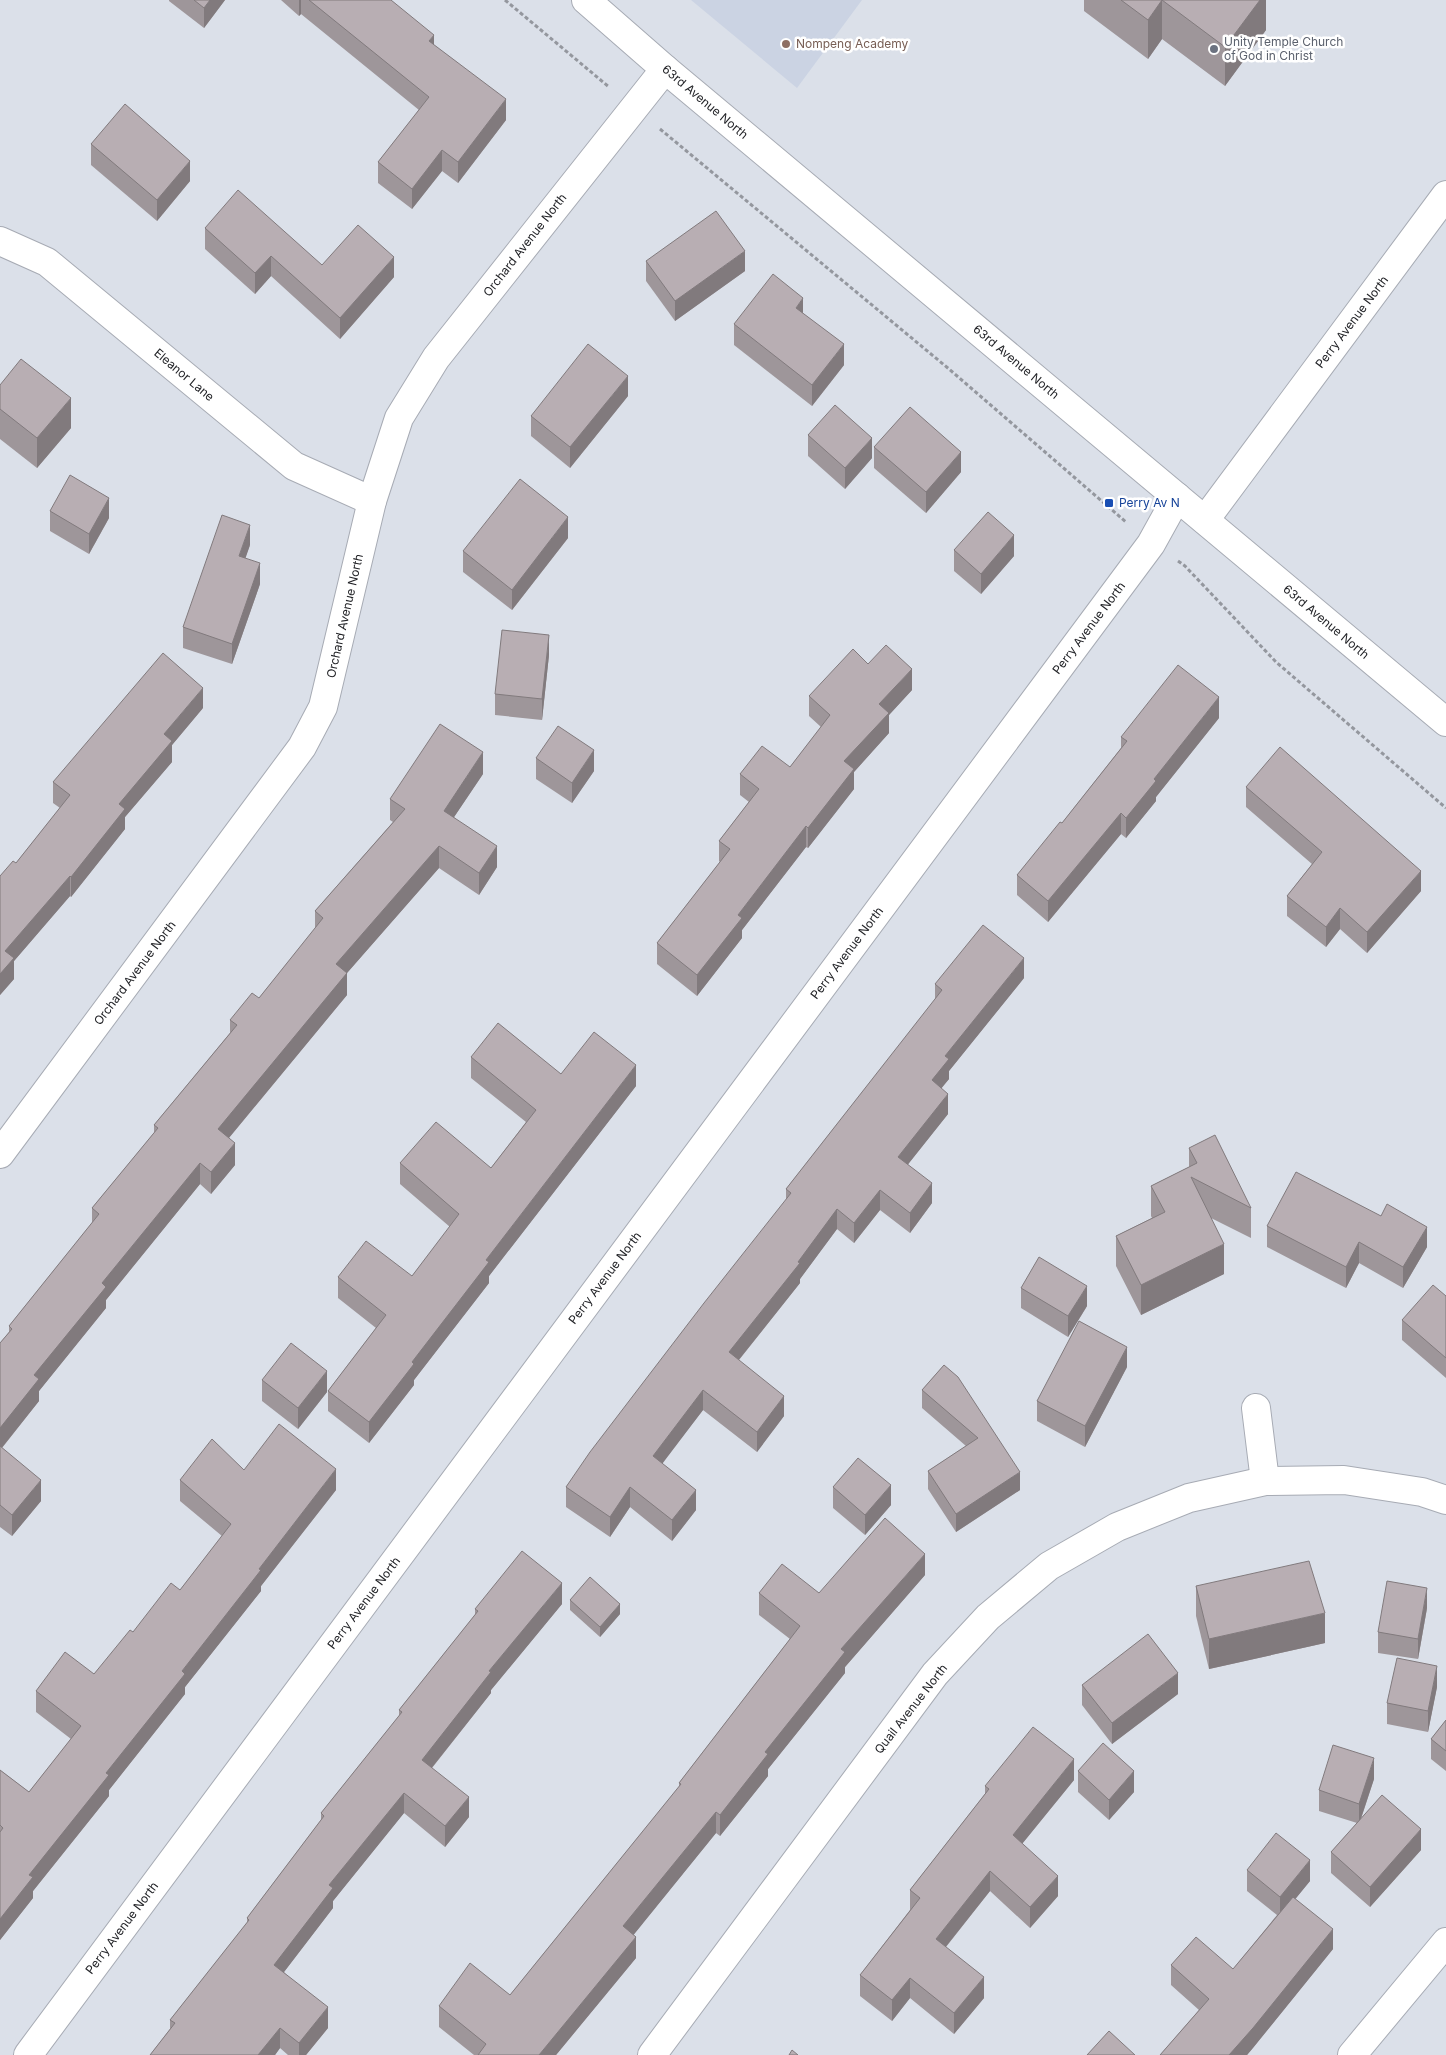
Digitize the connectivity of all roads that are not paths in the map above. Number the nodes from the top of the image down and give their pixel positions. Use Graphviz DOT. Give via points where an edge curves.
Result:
graph roads {
  1 [pos="586,0"];
  2 [pos="666,69"];
  3 [pos="1446,195"];
  4 [pos="1,240"];
  5 [pos="1177,497"];
  6 [pos="372,501"];
  7 [pos="1205,520"];
  8 [pos="1446,722"];
  9 [pos="0,1154"];
  10 [pos="1256,1408"];
  11 [pos="1265,1481"];
  12 [pos="1446,1500"];
  13 [pos="1446,1942"];
  14 [pos="28,2055"];
  15 [pos="652,2055"];
  16 [pos="1352,2055"];
  1 -- 2 [label="street, 63rd Avenue North"];
  2 -- 5 [label="street, 63rd Avenue North"];
  2 -- 6 [label="street, Orchard Avenue North" via="436,358 399,418"];
  3 -- 7 [label="street, Perry Avenue North"];
  4 -- 6 [label="street, Eleanor Lane" via="47,262 294,466"];
  5 -- 7 [label="street, 63rd Avenue North"];
  5 -- 14 [label="street, Perry Avenue North" via="1151,544"];
  6 -- 9 [label="street, Orchard Avenue North" via="323,707 302,748"];
  7 -- 8 [label="street, 63rd Avenue North"];
  10 -- 11 [label="street"];
  11 -- 12 [label="street, Quail Avenue North" via="1344,1480 1422,1492"];
  11 -- 15 [label="street, Quail Avenue North" via="1189,1498 1117,1527 1049,1566 988,1617 936,1674"];
  13 -- 16 [label="street"];
}
